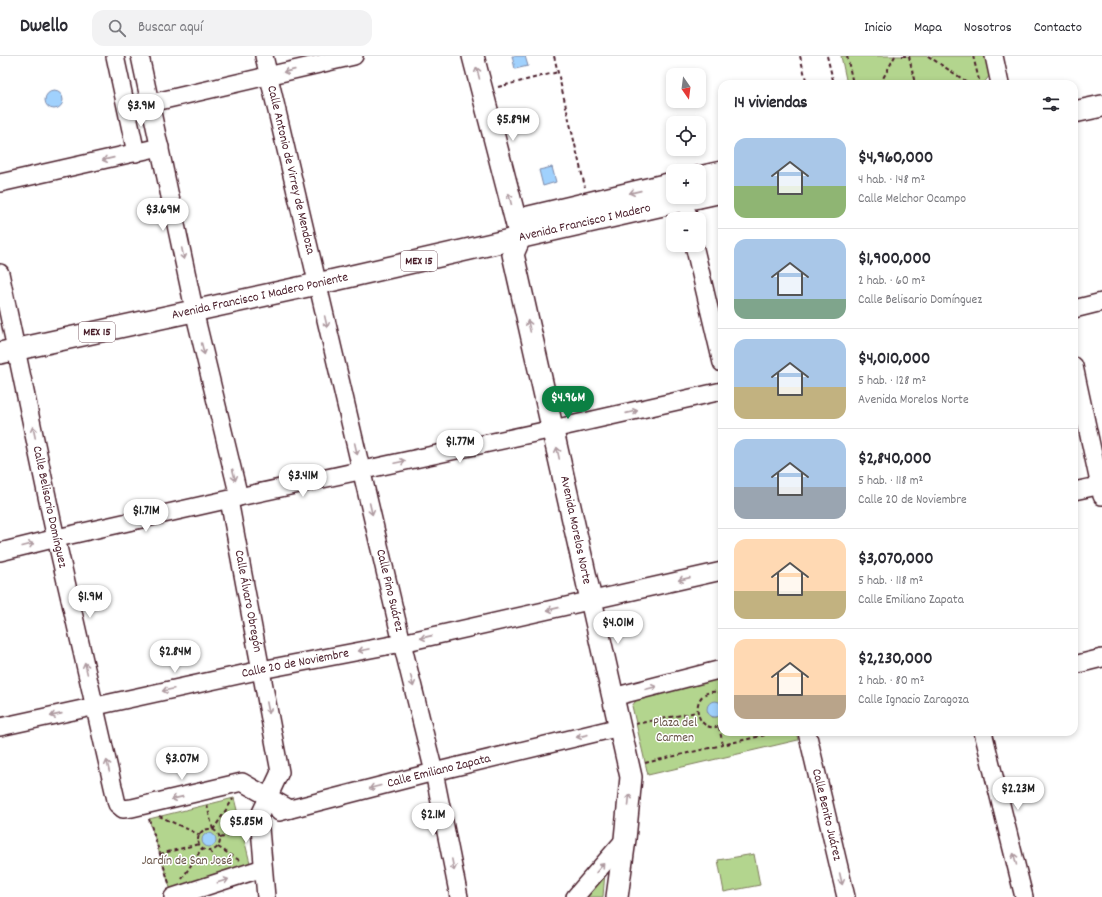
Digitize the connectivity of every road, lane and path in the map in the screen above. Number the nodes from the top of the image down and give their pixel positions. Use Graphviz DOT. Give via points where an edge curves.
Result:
graph roads {
  1 [pos="114,56"];
  2 [pos="140,56"];
  3 [pos="264,56"];
  4 [pos="354,56"];
  5 [pos="473,56"];
  6 [pos="554,56"];
  7 [pos="800,56"];
  8 [pos="827,56"];
  9 [pos="847,56"];
  10 [pos="894,56"];
  11 [pos="902,56"];
  12 [pos="909,56"];
  13 [pos="928,56"];
  14 [pos="973,56"];
  15 [pos="994,56"];
  16 [pos="558,72"];
  17 [pos="269,76"];
  18 [pos="806,80"];
  19 [pos="833,80"];
  20 [pos="852,80"];
  21 [pos="882,80"];
  22 [pos="914,80"];
  23 [pos="964,80"];
  24 [pos="979,80"];
  25 [pos="999,80"];
  26 [pos="496,87"];
  27 [pos="150,102"];
  28 [pos="1102,106"];
  29 [pos="1078,111"];
  30 [pos="160,148"];
  31 [pos="136,153"];
  32 [pos="718,173"];
  33 [pos="706,175"];
  34 [pos="0,183"];
  35 [pos="666,185"];
  36 [pos="586,190"];
  37 [pos="718,194"];
  38 [pos="693,207"];
  39 [pos="520,237"];
  40 [pos="696,252"];
  41 [pos="0,272"];
  42 [pos="317,284"];
  43 [pos="1102,302"];
  44 [pos="1078,308"];
  45 [pos="194,310"];
  46 [pos="718,346"];
  47 [pos="8,351"];
  48 [pos="1078,380"];
  49 [pos="718,392"];
  50 [pos="553,429"];
  51 [pos="1096,441"];
  52 [pos="362,471"];
  53 [pos="1101,489"];
  54 [pos="1078,491"];
  55 [pos="234,499"];
  56 [pos="57,538"];
  57 [pos="0,552"];
  58 [pos="718,572"];
  59 [pos="591,600"];
  60 [pos="402,643"];
  61 [pos="1102,658"];
  62 [pos="1078,664"];
  63 [pos="261,670"];
  64 [pos="718,670"];
  65 [pos="718,692"];
  66 [pos="613,697"];
  67 [pos="94,706"];
  68 [pos="697,712"];
  69 [pos="620,727"];
  70 [pos="718,727"];
  71 [pos="0,728"];
  72 [pos="721,736"];
  73 [pos="761,736"];
  74 [pos="807,736"];
  75 [pos="984,736"];
  76 [pos="723,745"];
  77 [pos="629,767"];
  78 [pos="434,772"];
  79 [pos="268,796"];
  80 [pos="234,798"];
  81 [pos="207,804"];
  82 [pos="290,809"];
  83 [pos="159,816"];
  84 [pos="259,817"];
  85 [pos="149,819"];
  86 [pos="214,830"];
  87 [pos="243,832"];
  88 [pos="200,835"];
  89 [pos="220,838"];
  90 [pos="625,839"];
  91 [pos="199,844"];
  92 [pos="218,846"];
  93 [pos="202,848"];
  94 [pos="210,851"];
  95 [pos="160,854"];
  96 [pos="241,861"];
  97 [pos="263,868"];
  98 [pos="222,870"];
  99 [pos="181,880"];
  100 [pos="172,892"];
  101 [pos="266,897"];
  102 [pos="459,897"];
  103 [pos="575,897"];
  104 [pos="617,897"];
  105 [pos="846,897"];
  106 [pos="1024,897"];
  1 -- 31 [label="street"];
  2 -- 27 [label="street, Calle Álvaro Obregón"];
  3 -- 17 [label="street, Calle Antonio de Virrey de Mendoza"];
  4 -- 17 [label="street, one-way"];
  39 -- 5 [label="main road, one-way"];
  6 -- 16 [label="path"];
  7 -- 18 [label="path"];
  8 -- 19 [label="path"];
  9 -- 20 [label="path"];
  10 -- 21 [label="path"];
  11 -- 12 [label="path"];
  12 -- 22 [label="path"];
  13 -- 23 [label="path"];
  14 -- 24 [label="path"];
  15 -- 25 [label="street"];
  16 -- 26 [label="path"];
  16 -- 36 [label="path"];
  17 -- 27 [label="street"];
  17 -- 42 [label="street, Calle Antonio de Virrey de Mendoza"];
  27 -- 30 [label="street, Calle Álvaro Obregón"];
  28 -- 29 [label="main road"];
  30 -- 31 [label="street"];
  30 -- 45 [label="street, Calle Álvaro Obregón, one-way"];
  31 -- 34 [label="street, one-way"];
  32 -- 33 [label="main road"];
  35 -- 39 [label="main road, Avenida Francisco I Madero, one-way" via="529,217"];
  37 -- 38 [label="main road, Avenida Francisco I Madero / MEX 15"];
  38 -- 39 [label="main road, Avenida Francisco I Madero / MEX 15"];
  39 -- 42 [label="main road, Avenida Francisco I Madero Poniente / MEX 15"];
  50 -- 39 [label="main road, Avenida Morelos Norte, one-way" via="513,254"];
  40 -- 46 [label="street"];
  41 -- 47 [label="street, Calle Belisario Domínguez"];
  42 -- 45 [label="main road, Avenida Francisco I Madero Poniente / MEX 15"];
  42 -- 52 [label="street, Calle Pino Suárez, one-way"];
  43 -- 44 [label="street"];
  45 -- 47 [label="main road, Avenida Francisco I Madero Poniente / MEX 15"];
  45 -- 55 [label="street, Calle Álvaro Obregón, one-way"];
  56 -- 47 [label="street, Calle Belisario Domínguez, one-way"];
  48 -- 51 [label="street"];
  50 -- 49 [label="street, one-way"];
  52 -- 50 [label="street, one-way"];
  59 -- 50 [label="main road, Avenida Morelos Norte, one-way"];
  51 -- 53 [label="street"];
  52 -- 55 [label="street"];
  52 -- 60 [label="street, Calle Pino Suárez, one-way"];
  53 -- 54 [label="street"];
  55 -- 56 [label="street"];
  55 -- 63 [label="street, Calle Álvaro Obregón"];
  57 -- 56 [label="street, one-way"];
  67 -- 56 [label="street, Calle Belisario Domínguez, one-way"];
  58 -- 59 [label="street, Calle 20 de Noviembre, one-way"];
  59 -- 60 [label="street, Calle 20 de Noviembre, one-way"];
  59 -- 66 [label="main road, Avenida Morelos Norte"];
  60 -- 63 [label="street, Calle 20 de Noviembre, one-way"];
  60 -- 78 [label="street, Calle Pino Suárez, one-way"];
  61 -- 62 [label="street"];
  63 -- 67 [label="street, Calle 20 de Noviembre, one-way"];
  63 -- 79 [label="street, Calle Álvaro Obregón, one-way" via="280,772"];
  66 -- 64 [label="street, one-way"];
  65 -- 68 [label="path" via="710,692 701,697"];
  66 -- 69 [label="main road, Avenida Morelos Norte"];
  67 -- 71 [label="street, Calle 20 de Noviembre, one-way"];
  79 -- 67 [label="street, Calle Belisario Domínguez, one-way" via="242,782 123,809 117,804"];
  68 -- 69 [label="path"];
  68 -- 70 [label="path" via="705,724"];
  69 -- 77 [label="main road, Avenida Morelos Norte"];
  69 -- 78 [label="street, Calle Emiliano Zapata, one-way"];
  72 -- 76 [label="path"];
  73 -- 76 [label="path"];
  74 -- 105 [label="street, Calle Benito Juárez, one-way"];
  106 -- 75 [label="street, one-way"];
  76 -- 77 [label="path"];
  90 -- 77 [label="main road, Avenida Morelos Norte, one-way" via="631,777"];
  78 -- 82 [label="street, Calle Emiliano Zapata, one-way"];
  78 -- 102 [label="street, Calle Pino Suárez, one-way"];
  79 -- 82 [label="street"];
  79 -- 84 [label="street, Calle Álvaro Obregón"];
  80 -- 86 [label="path"];
  81 -- 86 [label="path"];
  82 -- 84 [label="street, Calle Emiliano Zapata"];
  83 -- 88 [label="path"];
  84 -- 97 [label="street"];
  85 -- 95 [label="path"];
  86 -- 88 [label="path" via="204,831"];
  86 -- 89 [label="path"];
  87 -- 89 [label="path"];
  88 -- 91 [label="path"];
  89 -- 92 [label="path"];
  103 -- 90 [label="street, one-way"];
  90 -- 104 [label="main road, Avenida Morelos Norte"];
  91 -- 93 [label="path"];
  91 -- 95 [label="path"];
  92 -- 94 [label="path"];
  92 -- 96 [label="path"];
  93 -- 94 [label="path"];
  93 -- 99 [label="path"];
  94 -- 98 [label="path"];
  95 -- 100 [label="path"];
  100 -- 97 [label="street, one-way"];
  97 -- 101 [label="street"];
}
